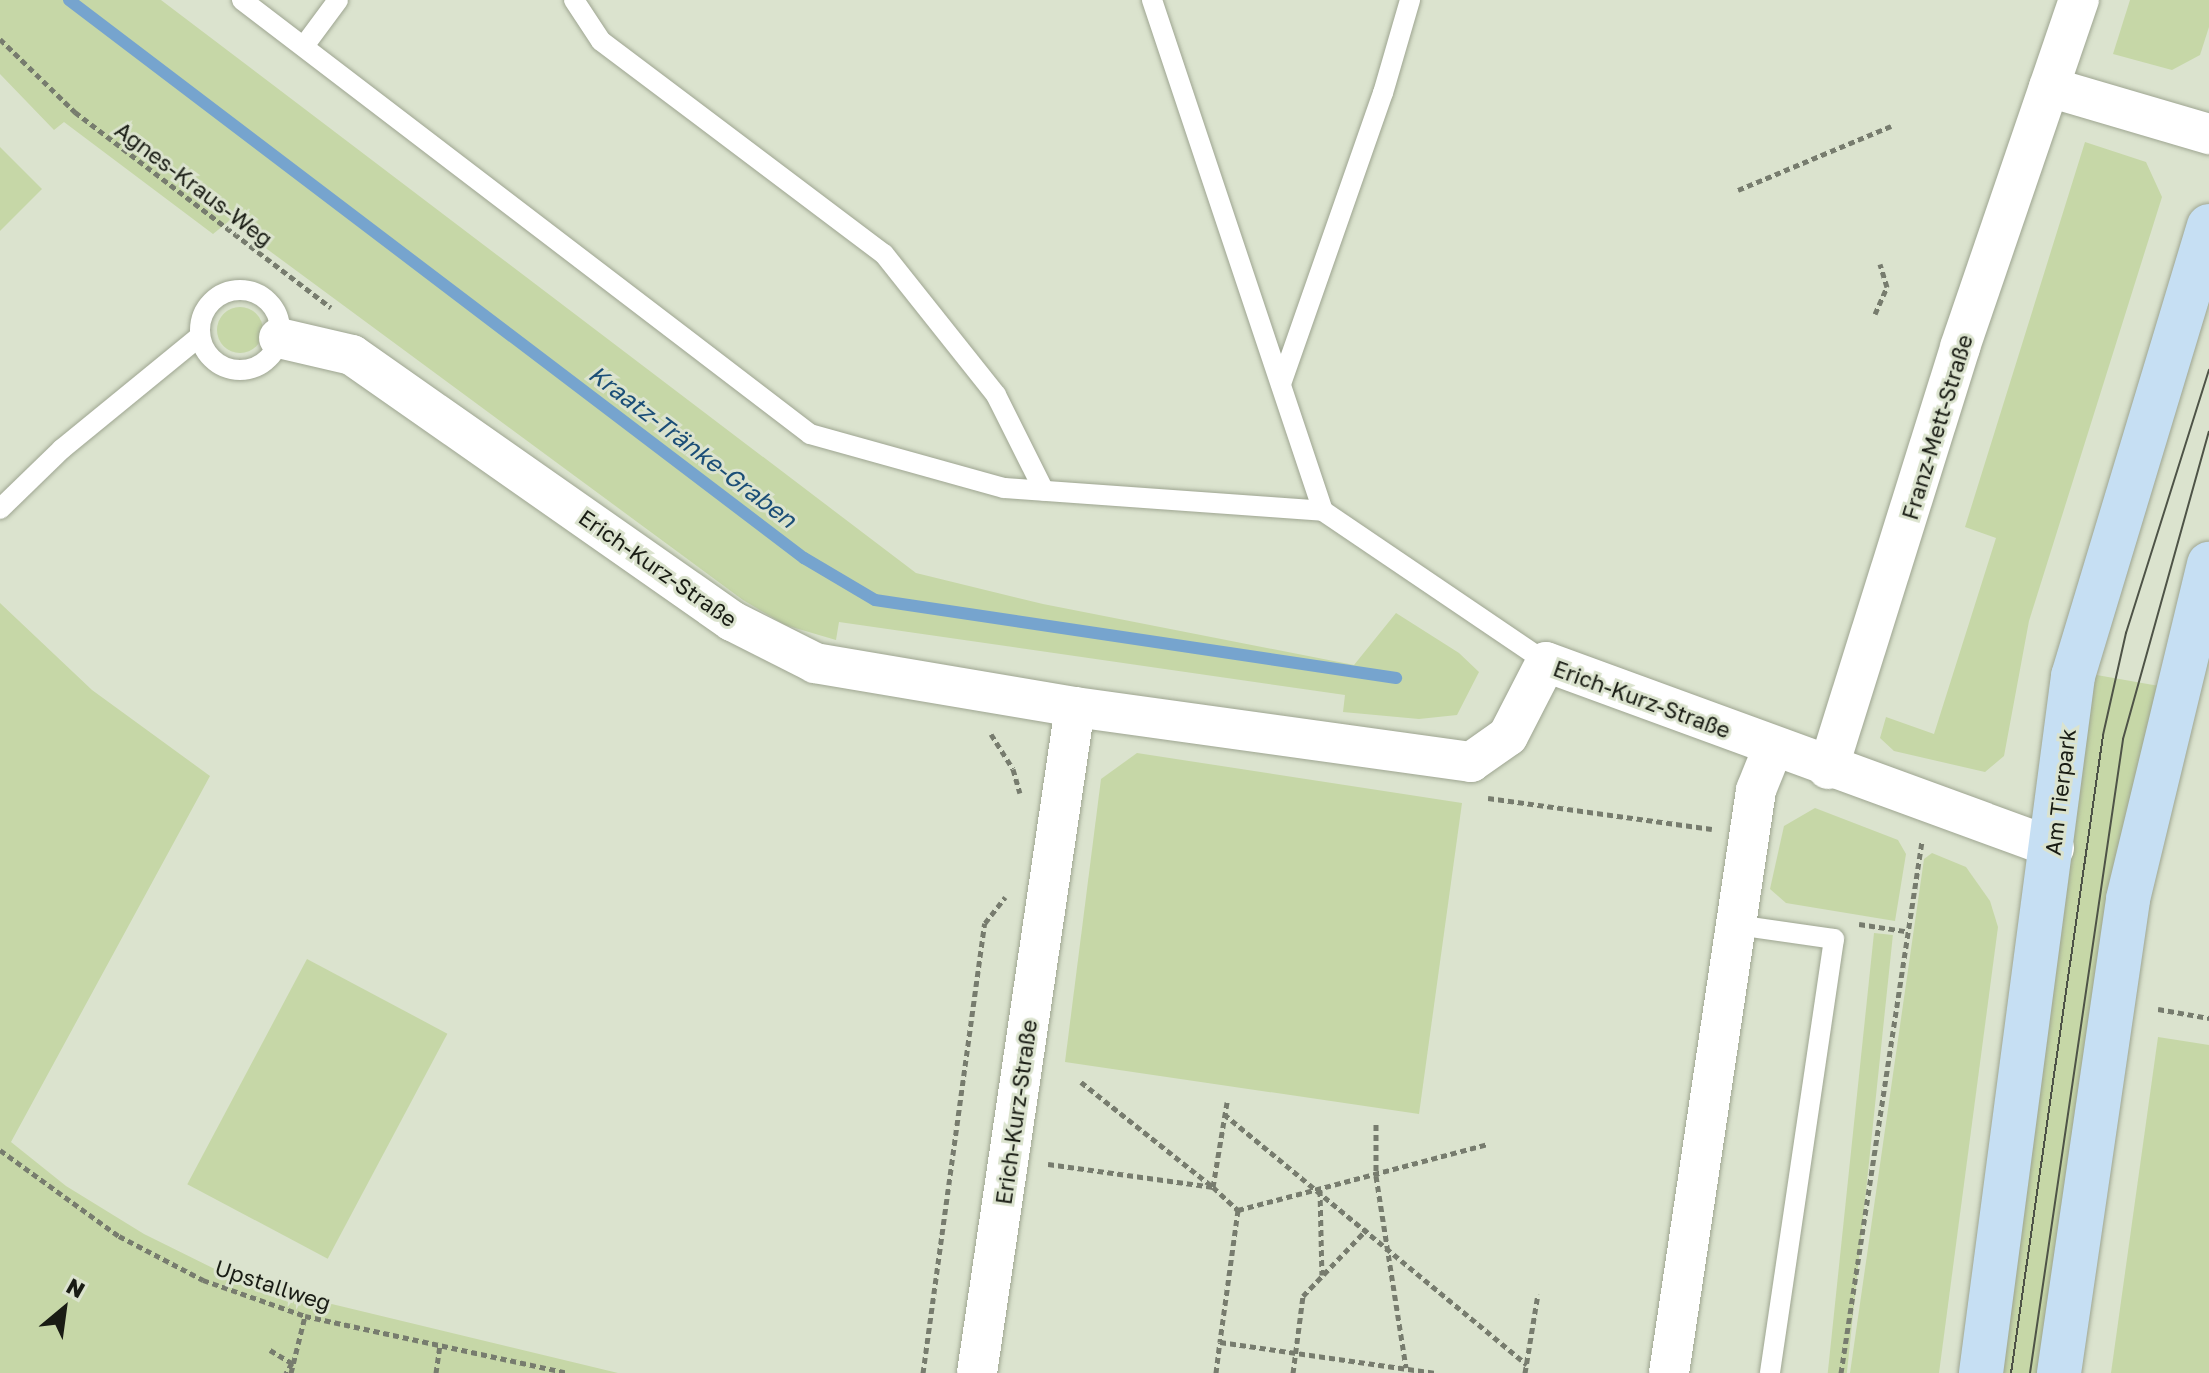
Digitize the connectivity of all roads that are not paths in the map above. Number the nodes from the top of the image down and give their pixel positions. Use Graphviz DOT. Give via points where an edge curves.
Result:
graph roads {
  1 [pos="242,0"];
  2 [pos="338,0"];
  3 [pos="574,0"];
  4 [pos="1152,0"];
  5 [pos="1410,0"];
  6 [pos="2079,0"];
  7 [pos="304,46"];
  8 [pos="2049,87"];
  9 [pos="2209,134"];
  10 [pos="2209,226"];
  11 [pos="200,336"];
  12 [pos="279,338"];
  13 [pos="1281,384"];
  14 [pos="1044,491"];
  15 [pos="0,509"];
  16 [pos="1323,511"];
  17 [pos="2209,564"];
  18 [pos="1546,662"];
  19 [pos="1075,707"];
  20 [pos="1773,748"];
  21 [pos="1828,769"];
  22 [pos="2054,848"];
  23 [pos="1737,925"];
  24 [pos="977,1373"];
  25 [pos="1669,1373"];
  26 [pos="1770,1373"];
  27 [pos="1981,1373"];
  28 [pos="2059,1373"];
  1 -- 7 [label="lane"];
  2 -- 7 [label="lane"];
  3 -- 14 [label="lane" via="601,41 884,254 996,395"];
  4 -- 13 [label="lane"];
  5 -- 13 [label="lane" via="1383,93"];
  6 -- 8 [label="street, Franz-Mett-Straße"];
  7 -- 14 [label="lane" via="810,434 1004,488"];
  8 -- 9 [label="street"];
  8 -- 21 [label="street, Franz-Mett-Straße" via="1960,347"];
  10 -- 22 [label="main road, Am Tierpark" via="2082,636"];
  11 -- 12 [label="lane" via="216,362 246,369 273,353"];
  11 -- 12 [label="lane" via="207,306 233,290 263,297 279,323"];
  11 -- 15 [label="lane" via="62,449"];
  12 -- 19 [label="street, Erich-Kurz-Straße" via="352,355 768,643 815,663"];
  13 -- 16 [label="lane"];
  14 -- 16 [label="lane"];
  16 -- 18 [label="lane"];
  17 -- 28 [label="main road" via="2128,899"];
  18 -- 19 [label="street, Erich-Kurz-Straße" via="1508,736 1471,762"];
  18 -- 20 [label="street, Erich-Kurz-Straße"];
  19 -- 24 [label="street, Erich-Kurz-Straße"];
  20 -- 21 [label="street, Erich-Kurz-Straße"];
  20 -- 23 [label="street" via="1756,790"];
  21 -- 22 [label="street, Erich-Kurz-Straße"];
  22 -- 27 [label="main road, Am Tierpark"];
  23 -- 25 [label="street"];
  23 -- 26 [label="lane" via="1834,939"];
}
